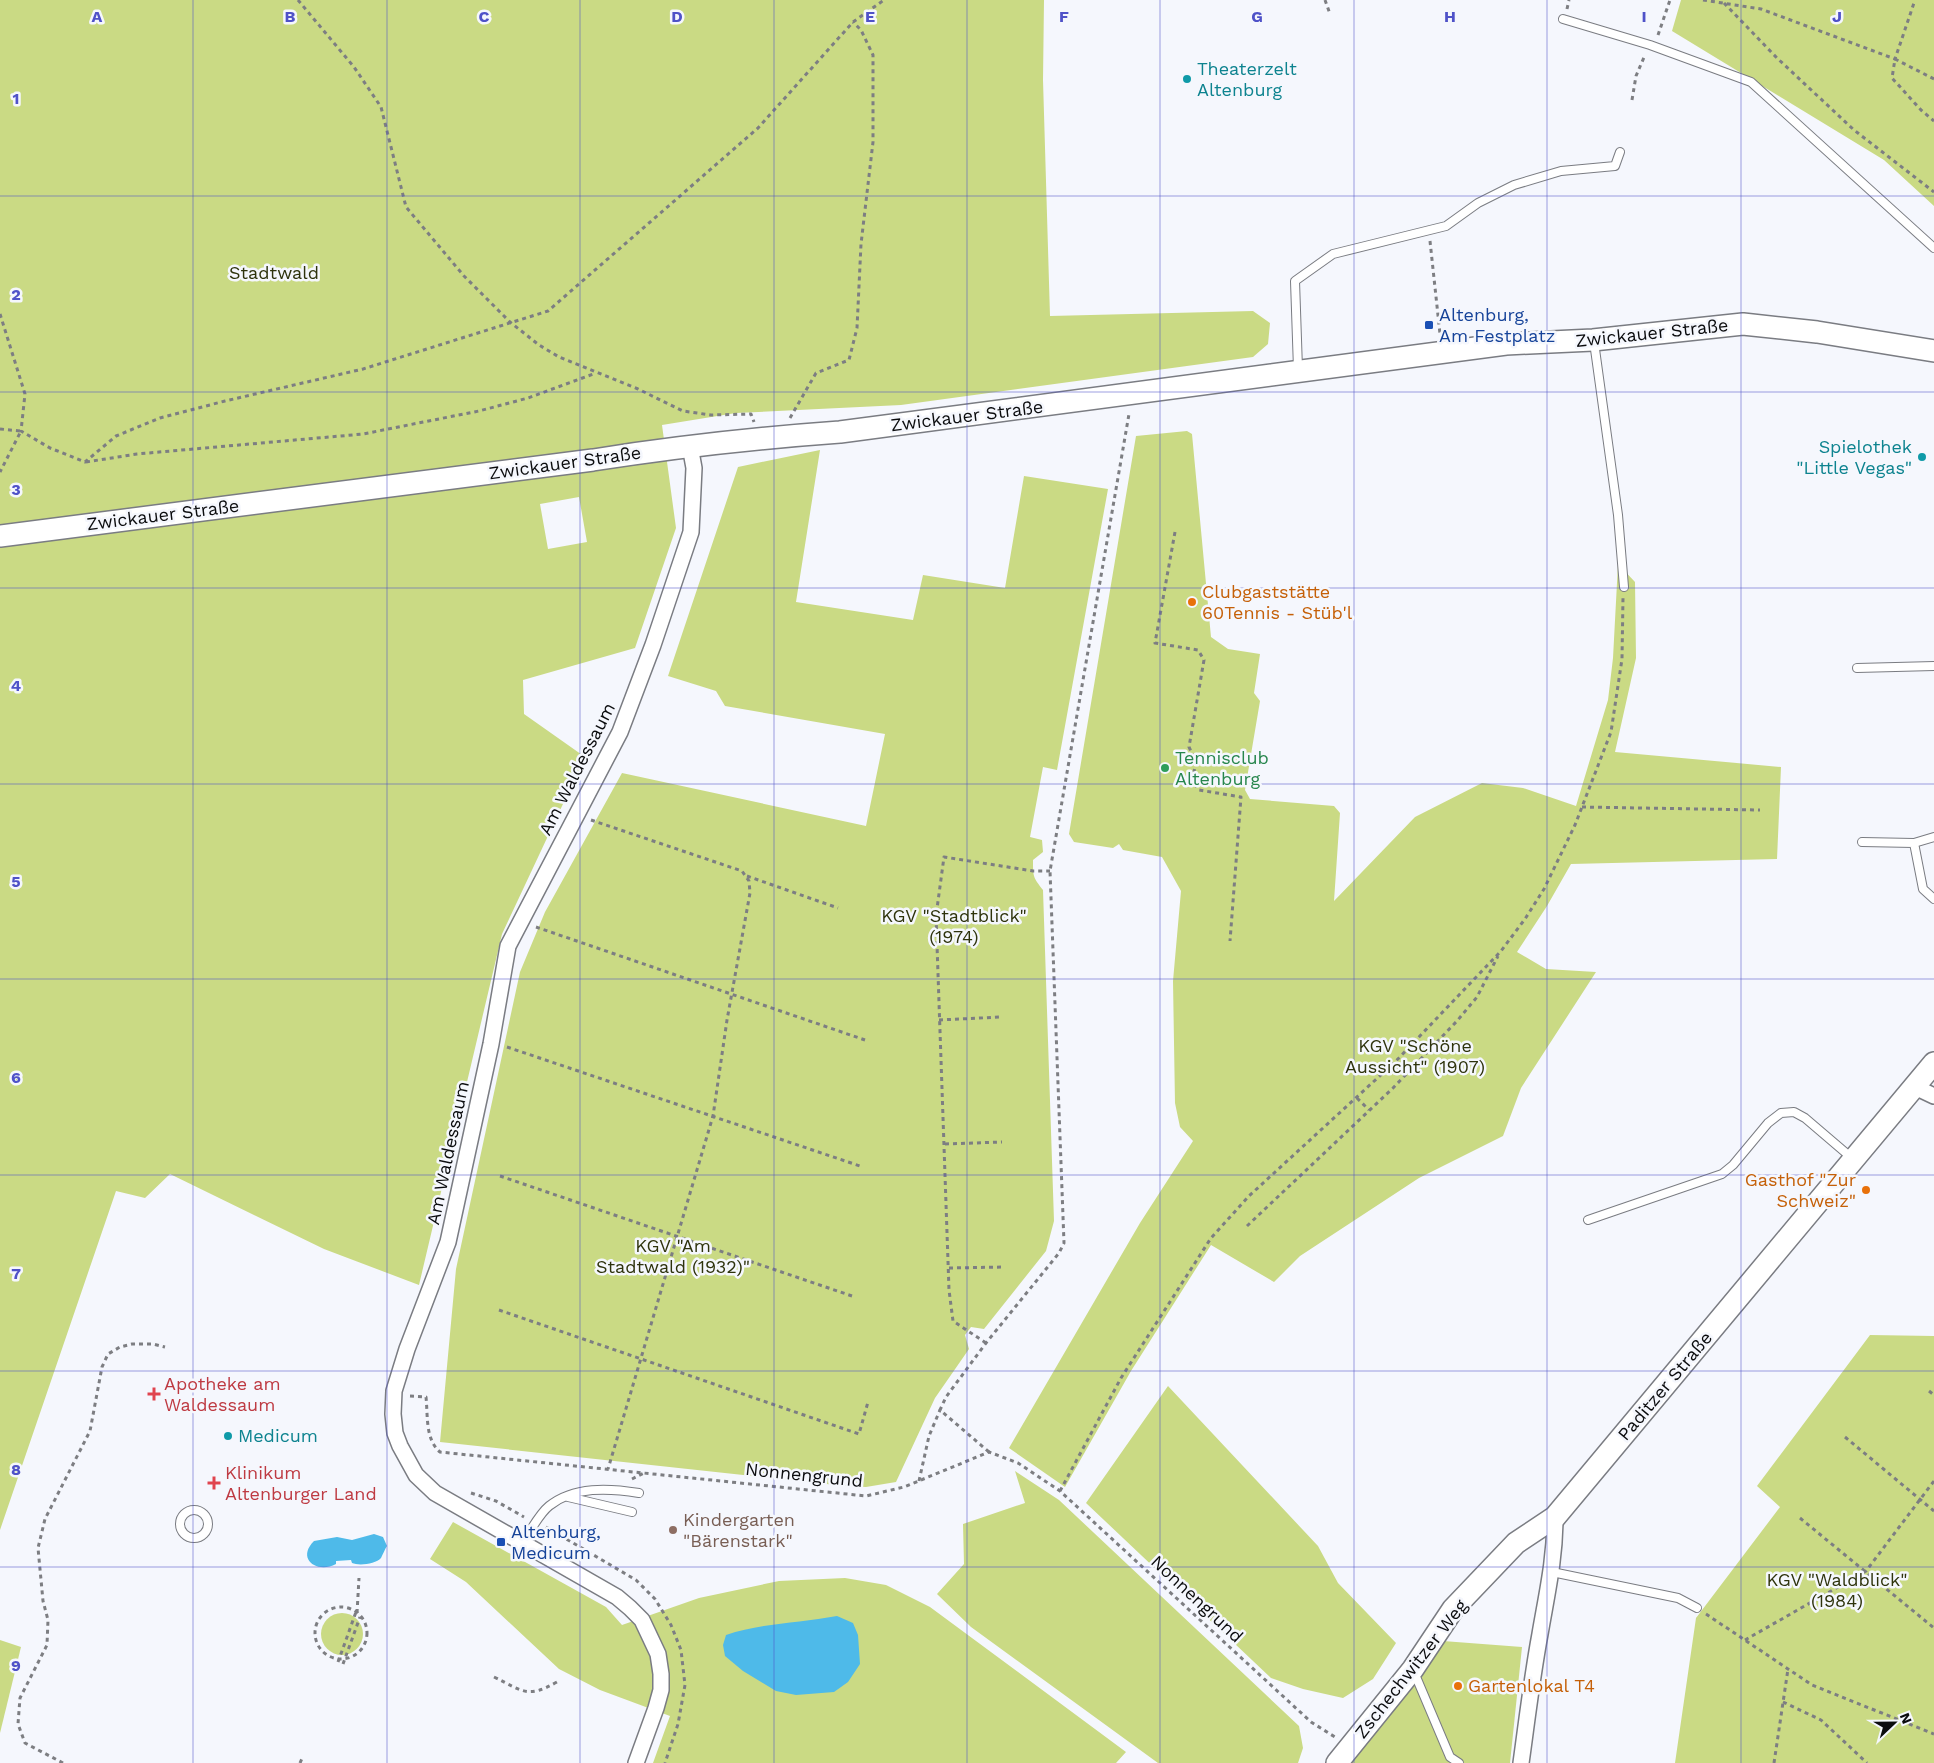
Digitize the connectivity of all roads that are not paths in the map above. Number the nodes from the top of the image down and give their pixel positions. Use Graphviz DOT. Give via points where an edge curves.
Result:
graph roads {
  1 [pos="1563,19"];
  2 [pos="1620,152"];
  3 [pos="1934,248"];
  4 [pos="1593,340"];
  5 [pos="1934,351"];
  6 [pos="1298,371"];
  7 [pos="690,446"];
  8 [pos="0,536"];
  9 [pos="1624,587"];
  10 [pos="1934,666"];
  11 [pos="1857,668"];
  12 [pos="1934,837"];
  13 [pos="1862,842"];
  14 [pos="1914,842"];
  15 [pos="1934,899"];
  16 [pos="1934,1063"];
  17 [pos="1915,1087"];
  18 [pos="1934,1096"];
  19 [pos="1854,1160"];
  20 [pos="1588,1220"];
  21 [pos="639,1492"];
  22 [pos="567,1496"];
  23 [pos="632,1512"];
  24 [pos="1555,1517"];
  25 [pos="522,1544"];
  26 [pos="1552,1572"];
  27 [pos="1697,1608"];
  28 [pos="1413,1669"];
  29 [pos="636,1763"];
  30 [pos="1337,1763"];
  31 [pos="1459,1763"];
  32 [pos="1521,1763"];
  1 -- 3 [label="lane" via="1650,45 1751,82"];
  2 -- 6 [label="lane" via="1615,166 1562,171 1514,186 1478,203 1446,226 1333,254 1295,281"];
  4 -- 5 [label="street, Zwickauer Straße" via="1743,324"];
  4 -- 6 [label="street, Zwickauer Straße" via="1506,344"];
  4 -- 9 [label="lane" via="1618,515"];
  6 -- 7 [label="street, Zwickauer Straße" via="840,432"];
  7 -- 8 [label="street, Zwickauer Straße"];
  7 -- 25 [label="street, Am Waldessaum" via="694,468 691,532 620,732 508,946 491,1044 448,1242 394,1391 395,1433 416,1475 435,1493"];
  10 -- 11 [label="lane"];
  12 -- 14 [label="lane"];
  13 -- 14 [label="lane"];
  14 -- 15 [label="lane" via="1923,888"];
  16 -- 17 [label="street, Paditzer Straße"];
  17 -- 18 [label="street"];
  17 -- 19 [label="street, Paditzer Straße"];
  19 -- 20 [label="lane" via="1805,1118 1794,1112 1781,1113 1722,1174"];
  19 -- 24 [label="street, Paditzer Straße"];
  21 -- 22 [label="lane" via="591,1490"];
  22 -- 23 [label="lane"];
  22 -- 25 [label="lane" via="548,1506"];
  24 -- 26 [label="street"];
  24 -- 28 [label="street, Zschechwitzer Weg" via="1516,1543 1453,1609"];
  25 -- 29 [label="street, Am Waldessaum" via="617,1597 642,1620 651,1636 658,1654 661,1690"];
  26 -- 27 [label="lane" via="1678,1598"];
  26 -- 32 [label="street"];
  28 -- 30 [label="street, Zschechwitzer Weg"];
  28 -- 31 [label="lane" via="1450,1756"];
}
